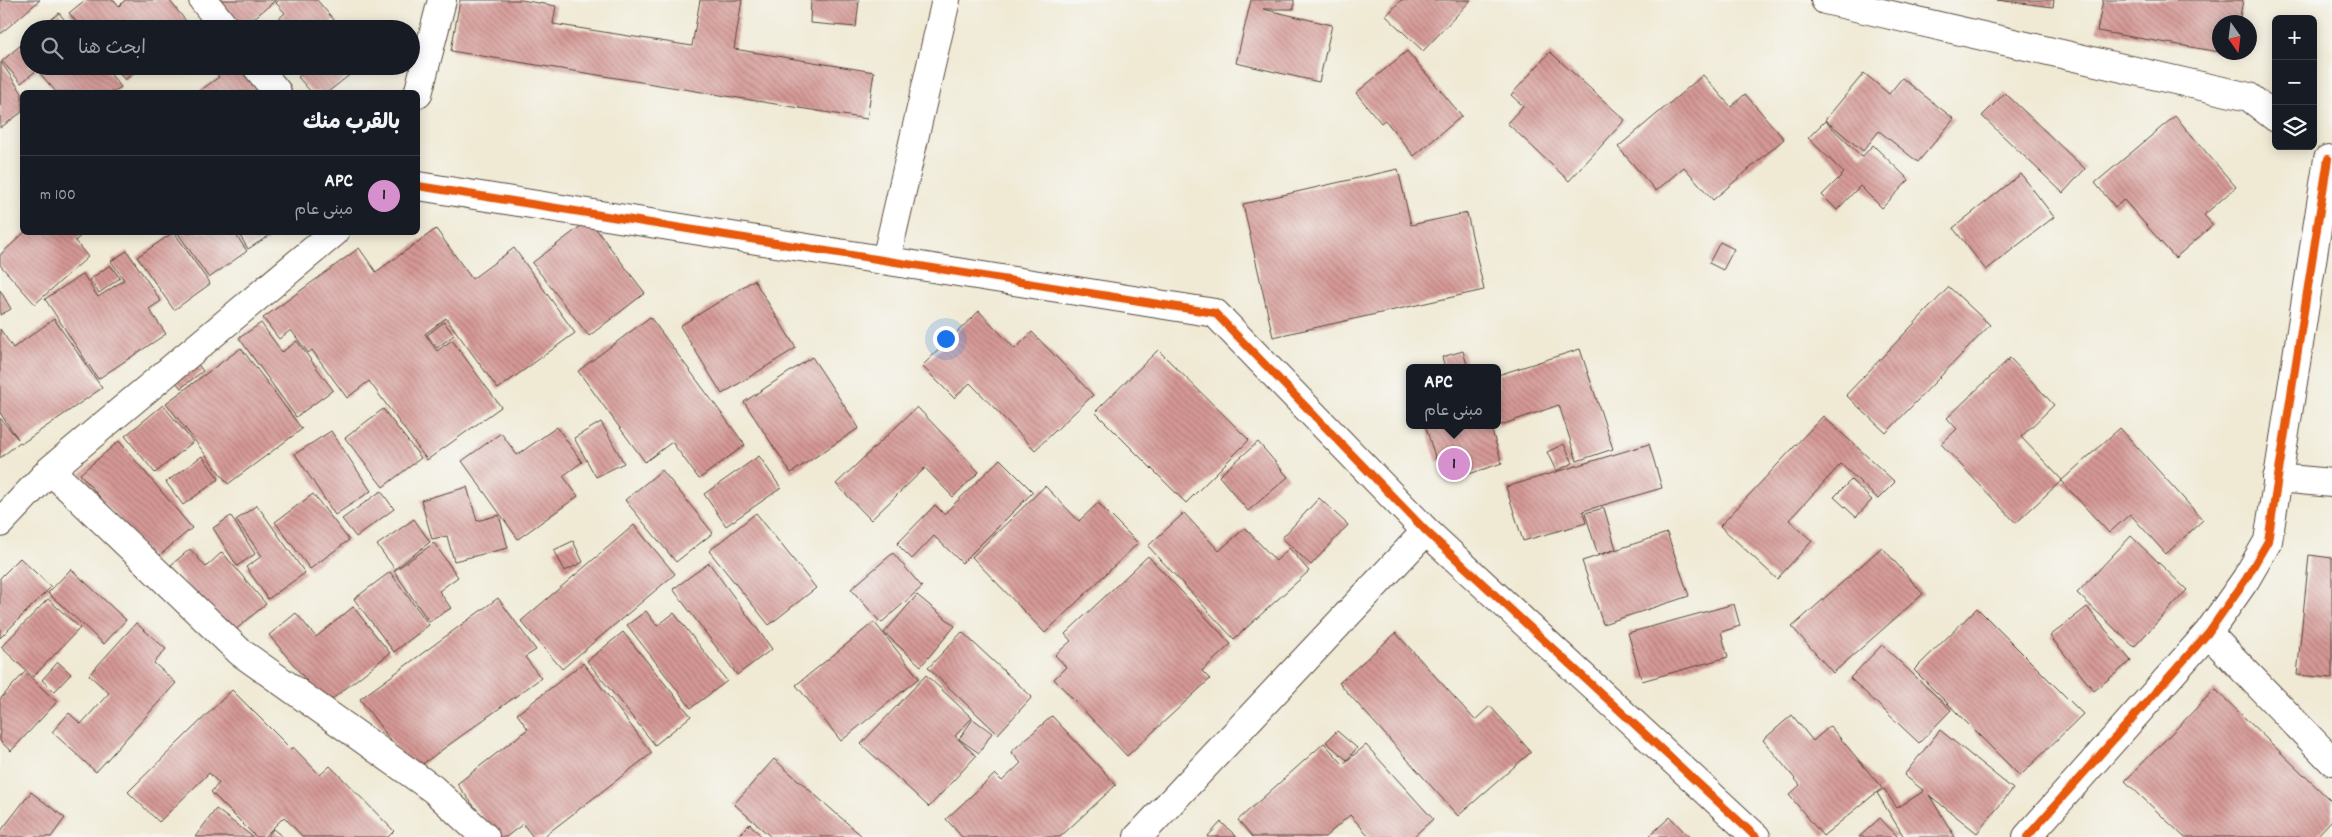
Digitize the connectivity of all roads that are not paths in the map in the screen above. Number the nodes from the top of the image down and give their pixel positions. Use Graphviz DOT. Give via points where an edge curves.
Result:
graph roads {
  1 [pos="202,0"];
  2 [pos="442,0"];
  3 [pos="946,0"];
  4 [pos="1825,0"];
  5 [pos="219,20"];
  6 [pos="263,75"];
  7 [pos="275,90"];
  8 [pos="419,90"];
  9 [pos="2272,115"];
  10 [pos="2324,155"];
  11 [pos="420,186"];
  12 [pos="330,235"];
  13 [pos="886,260"];
  14 [pos="50,470"];
  15 [pos="2277,478"];
  16 [pos="2332,483"];
  17 [pos="0,523"];
  18 [pos="1426,531"];
  19 [pos="2208,633"];
  20 [pos="2332,761"];
  21 [pos="485,837"];
  22 [pos="1138,837"];
  23 [pos="1756,837"];
  24 [pos="2027,837"];
  1 -- 5 [label="street"];
  2 -- 8 [label="street"];
  3 -- 13 [label="street"];
  4 -- 9 [label="street" via="2249,97"];
  6 -- 7 [label="street"];
  10 -- 15 [label="street"];
  11 -- 13 [label="street"];
  12 -- 14 [label="street"];
  13 -- 18 [label="street" via="1215,313"];
  14 -- 17 [label="street"];
  14 -- 21 [label="street" via="240,652 433,789"];
  15 -- 16 [label="street"];
  15 -- 19 [label="street" via="2268,541"];
  18 -- 22 [label="street"];
  18 -- 23 [label="street"];
  19 -- 20 [label="street"];
  19 -- 24 [label="street"];
}
